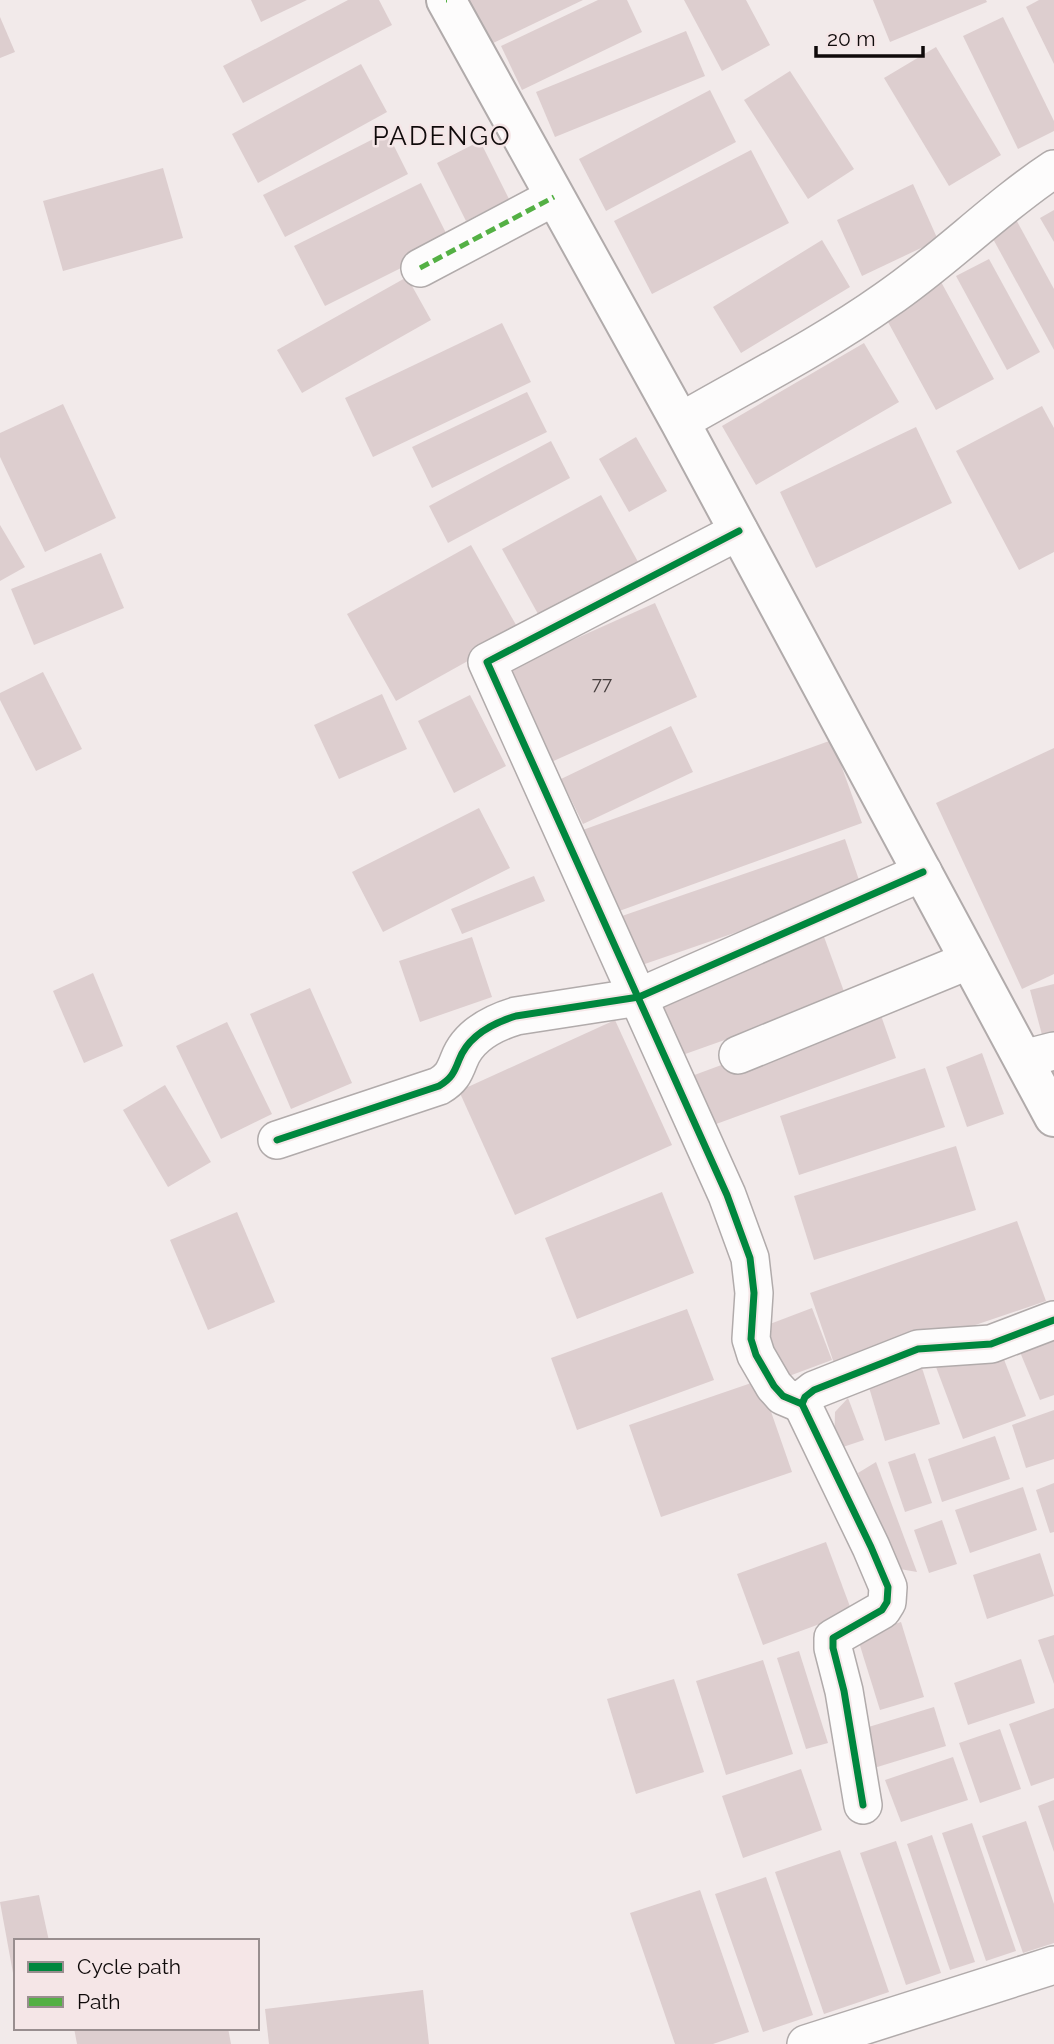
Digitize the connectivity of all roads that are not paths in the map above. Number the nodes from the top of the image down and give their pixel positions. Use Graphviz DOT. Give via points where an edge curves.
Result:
graph roads {
  1 [pos="446,0"];
  2 [pos="1054,169"];
  3 [pos="554,197"];
  4 [pos="419,268"];
  5 [pos="680,422"];
  6 [pos="738,531"];
  7 [pos="923,872"];
  8 [pos="970,960"];
  9 [pos="639,997"];
  10 [pos="738,1055"];
  11 [pos="1039,1055"];
  12 [pos="1054,1117"];
  13 [pos="277,1140"];
  14 [pos="1054,1320"];
  15 [pos="802,1404"];
  16 [pos="863,1805"];
  17 [pos="1054,1965"];
  18 [pos="806,2044"];
  1 -- 3 [label="main road"];
  2 -- 5 [label="street" via="886,301"];
  3 -- 4 [label="street"];
  3 -- 5 [label="main road"];
  5 -- 6 [label="main road"];
  6 -- 7 [label="main road"];
  6 -- 9 [label="street" via="487,662"];
  7 -- 8 [label="main road"];
  7 -- 9 [label="street"];
  8 -- 10 [label="street"];
  8 -- 11 [label="main road"];
  9 -- 13 [label="street" via="499,1022 469,1043 453,1076 439,1086"];
  9 -- 15 [label="street" via="750,1258 754,1293 751,1339 756,1355 783,1396"];
  11 -- 12 [label="main road"];
  14 -- 15 [label="street" via="991,1344 918,1349 814,1390"];
  15 -- 16 [label="street" via="888,1587 887,1602 881,1609 833,1638"];
  17 -- 18 [label="street"];
}
